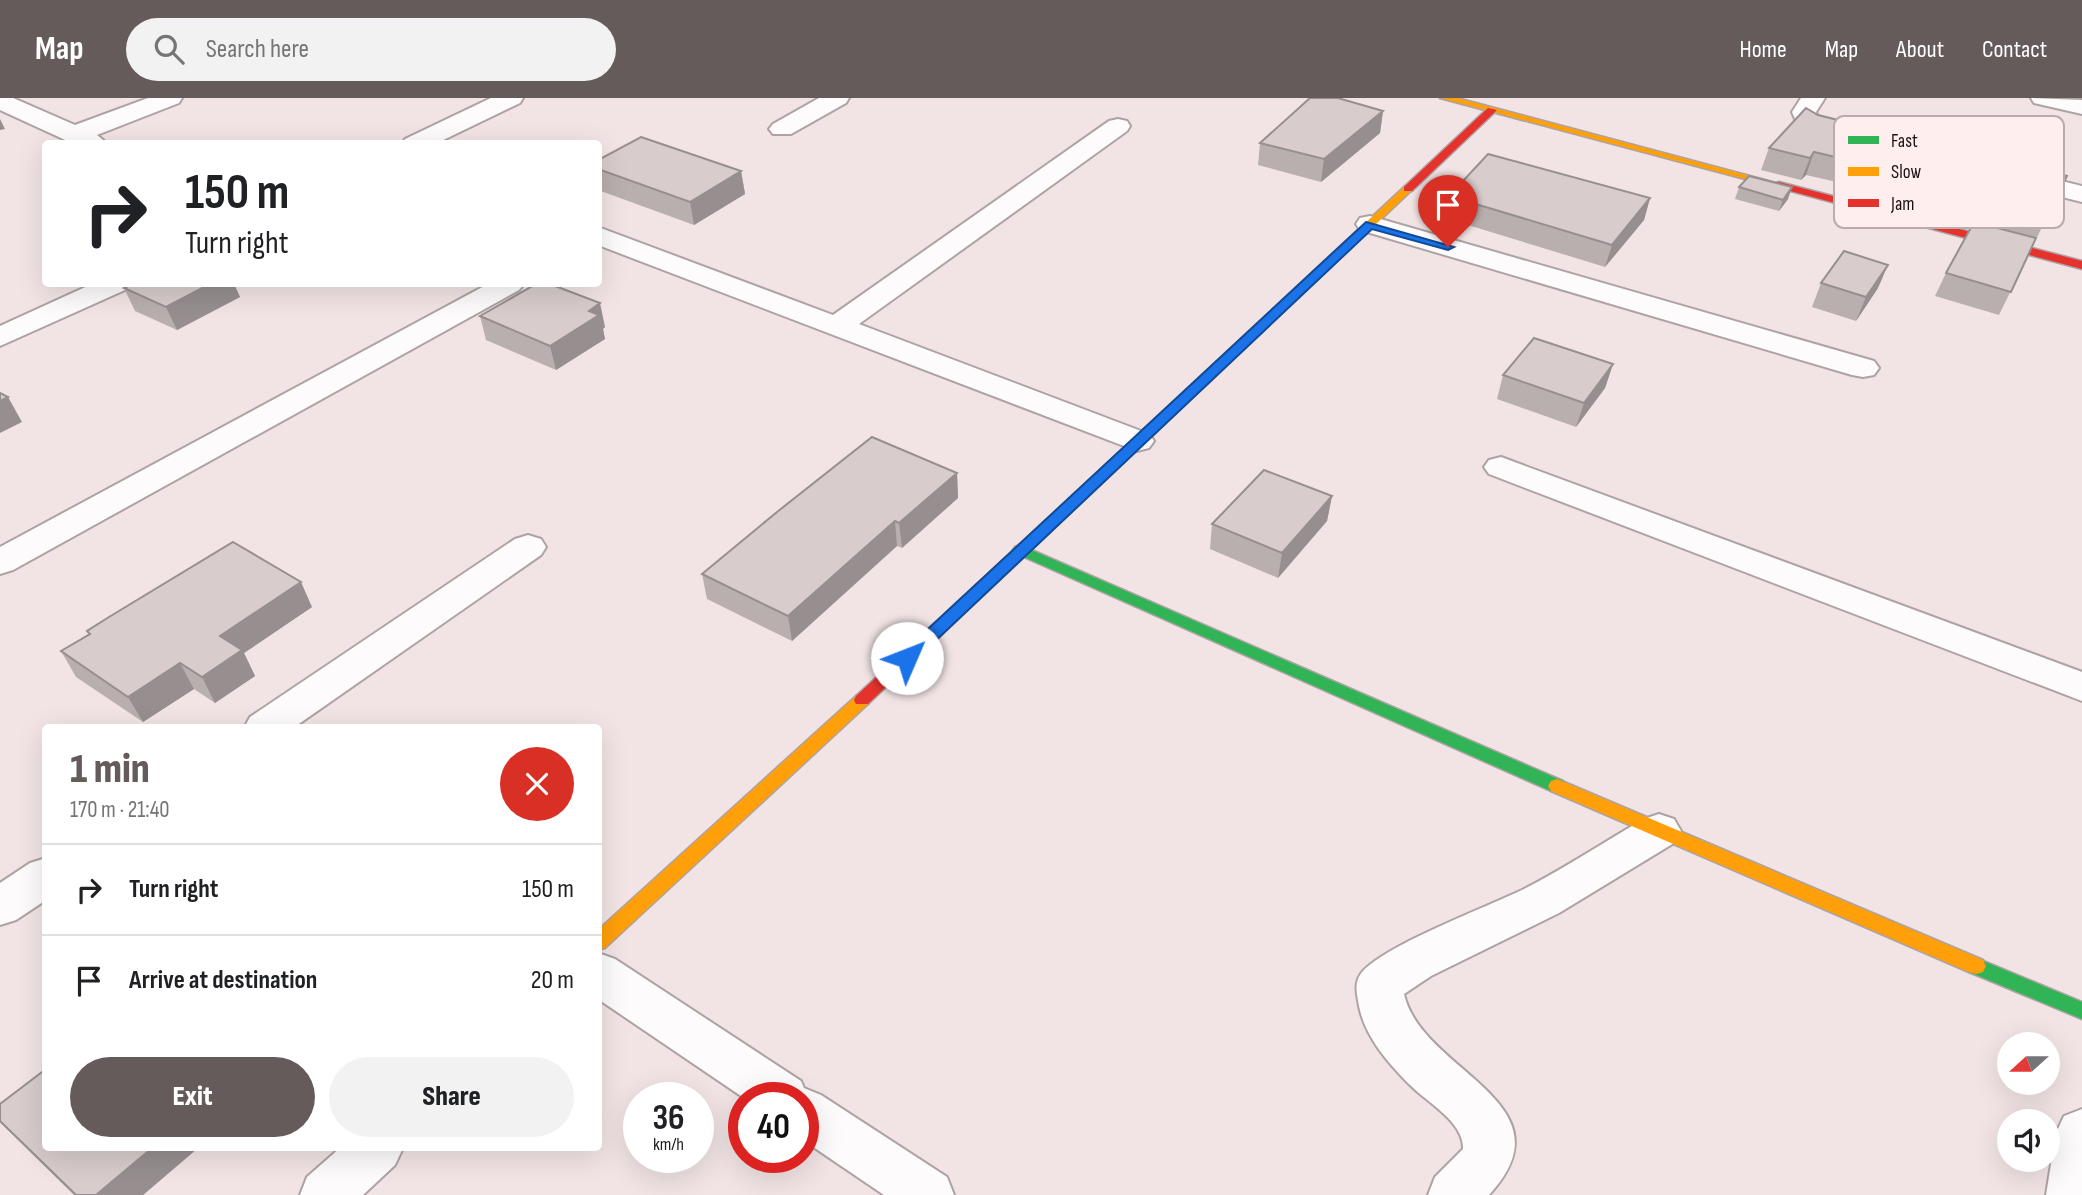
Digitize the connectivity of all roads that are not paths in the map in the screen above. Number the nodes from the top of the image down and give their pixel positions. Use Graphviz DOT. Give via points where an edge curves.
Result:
graph roads {
  1 [pos="170,98"];
  2 [pos="511,98"];
  3 [pos="837,98"];
  4 [pos="1445,98"];
  5 [pos="1813,98"];
  6 [pos="2043,98"];
  7 [pos="0,101"];
  8 [pos="2082,107"];
  9 [pos="1492,110"];
  10 [pos="1118,126"];
  11 [pos="782,129"];
  12 [pos="1834,132"];
  13 [pos="86,139"];
  14 [pos="422,140"];
  15 [pos="2064,190"];
  16 [pos="2082,194"];
  17 [pos="1834,200"];
  18 [pos="1370,224"];
  19 [pos="1941,228"];
  20 [pos="602,237"];
  21 [pos="2082,265"];
  22 [pos="108,287"];
  23 [pos="504,287"];
  24 [pos="837,326"];
  25 [pos="0,337"];
  26 [pos="1863,368"];
  27 [pos="1137,441"];
  28 [pos="1501,467"];
  29 [pos="528,547"];
  30 [pos="1020,550"];
  31 [pos="0,562"];
  32 [pos="2082,687"];
  33 [pos="270,724"];
  34 [pos="1659,831"];
  35 [pos="42,879"];
  36 [pos="0,907"];
  37 [pos="602,938"];
  38 [pos="602,976"];
  39 [pos="2082,1012"];
  40 [pos="761,1082"];
  41 [pos="819,1122"];
  42 [pos="2082,1133"];
  43 [pos="374,1151"];
  44 [pos="327,1195"];
  45 [pos="928,1195"];
  46 [pos="1454,1195"];
  47 [pos="2072,1195"];
  1 -- 13 [label="street"];
  2 -- 14 [label="street"];
  3 -- 11 [label="street"];
  4 -- 9 [label="street"];
  5 -- 12 [label="street" via="1804,112 1807,121"];
  6 -- 8 [label="street"];
  7 -- 13 [label="street"];
  9 -- 17 [label="street"];
  9 -- 18 [label="street"];
  10 -- 24 [label="street"];
  15 -- 16 [label="street"];
  18 -- 26 [label="street"];
  18 -- 27 [label="street"];
  19 -- 21 [label="street"];
  20 -- 24 [label="street"];
  22 -- 25 [label="street"];
  23 -- 31 [label="street"];
  24 -- 27 [label="street"];
  27 -- 30 [label="street"];
  28 -- 32 [label="street"];
  29 -- 33 [label="street"];
  30 -- 34 [label="street"];
  30 -- 37 [label="street"];
  34 -- 39 [label="street"];
  34 -- 46 [label="street" via="1543,900 1414,962 1379,986 1386,1021 1489,1131 1489,1157"];
  35 -- 36 [label="street"];
  38 -- 40 [label="street"];
  41 -- 45 [label="street"];
  42 -- 47 [label="street"];
  43 -- 44 [label="street"];
}
